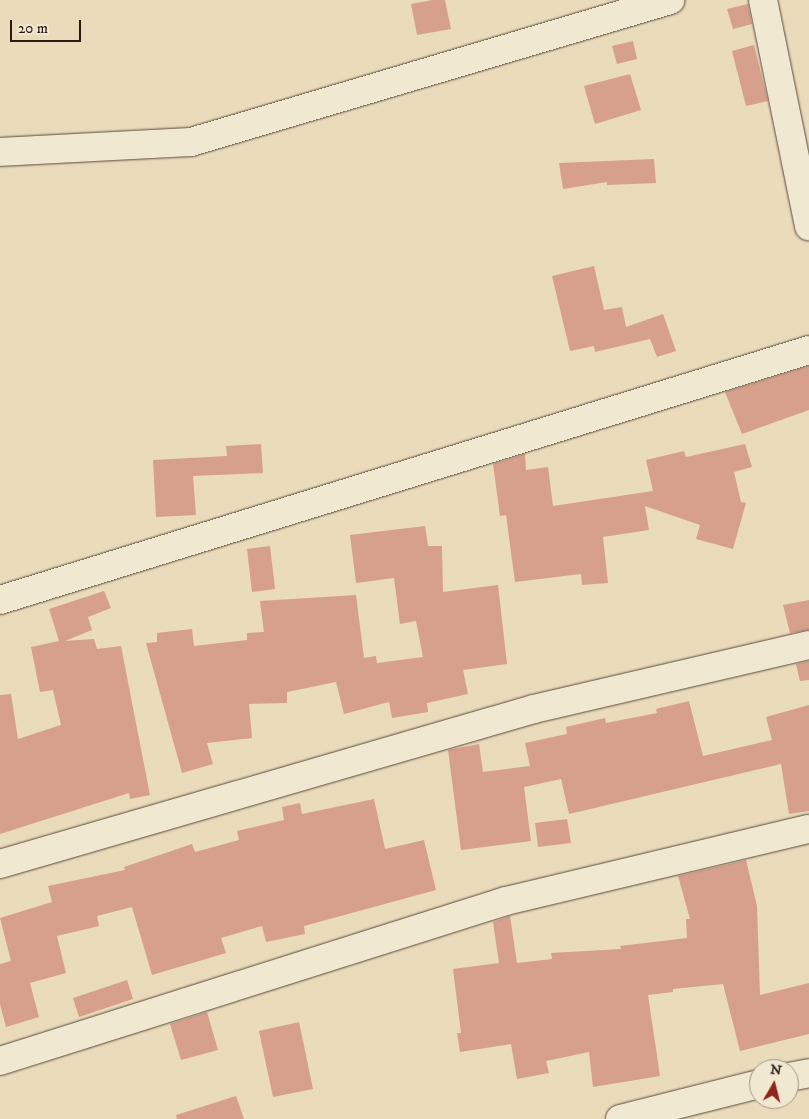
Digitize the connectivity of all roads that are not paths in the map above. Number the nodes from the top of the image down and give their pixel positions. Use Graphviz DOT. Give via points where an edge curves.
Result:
graph roads {
  1 [pos="670,0"];
  2 [pos="763,0"];
  3 [pos="0,152"];
  4 [pos="809,226"];
  5 [pos="809,350"];
  6 [pos="0,600"];
  7 [pos="809,645"];
  8 [pos="809,828"];
  9 [pos="0,864"];
  10 [pos="0,1061"];
  11 [pos="749,1087"];
  12 [pos="620,1119"];
  1 -- 3 [label="street" via="191,142"];
  2 -- 4 [label="street"];
  5 -- 6 [label="street"];
  7 -- 9 [label="street" via="534,709"];
  8 -- 10 [label="street" via="506,901"];
  11 -- 12 [label="street"];
}
